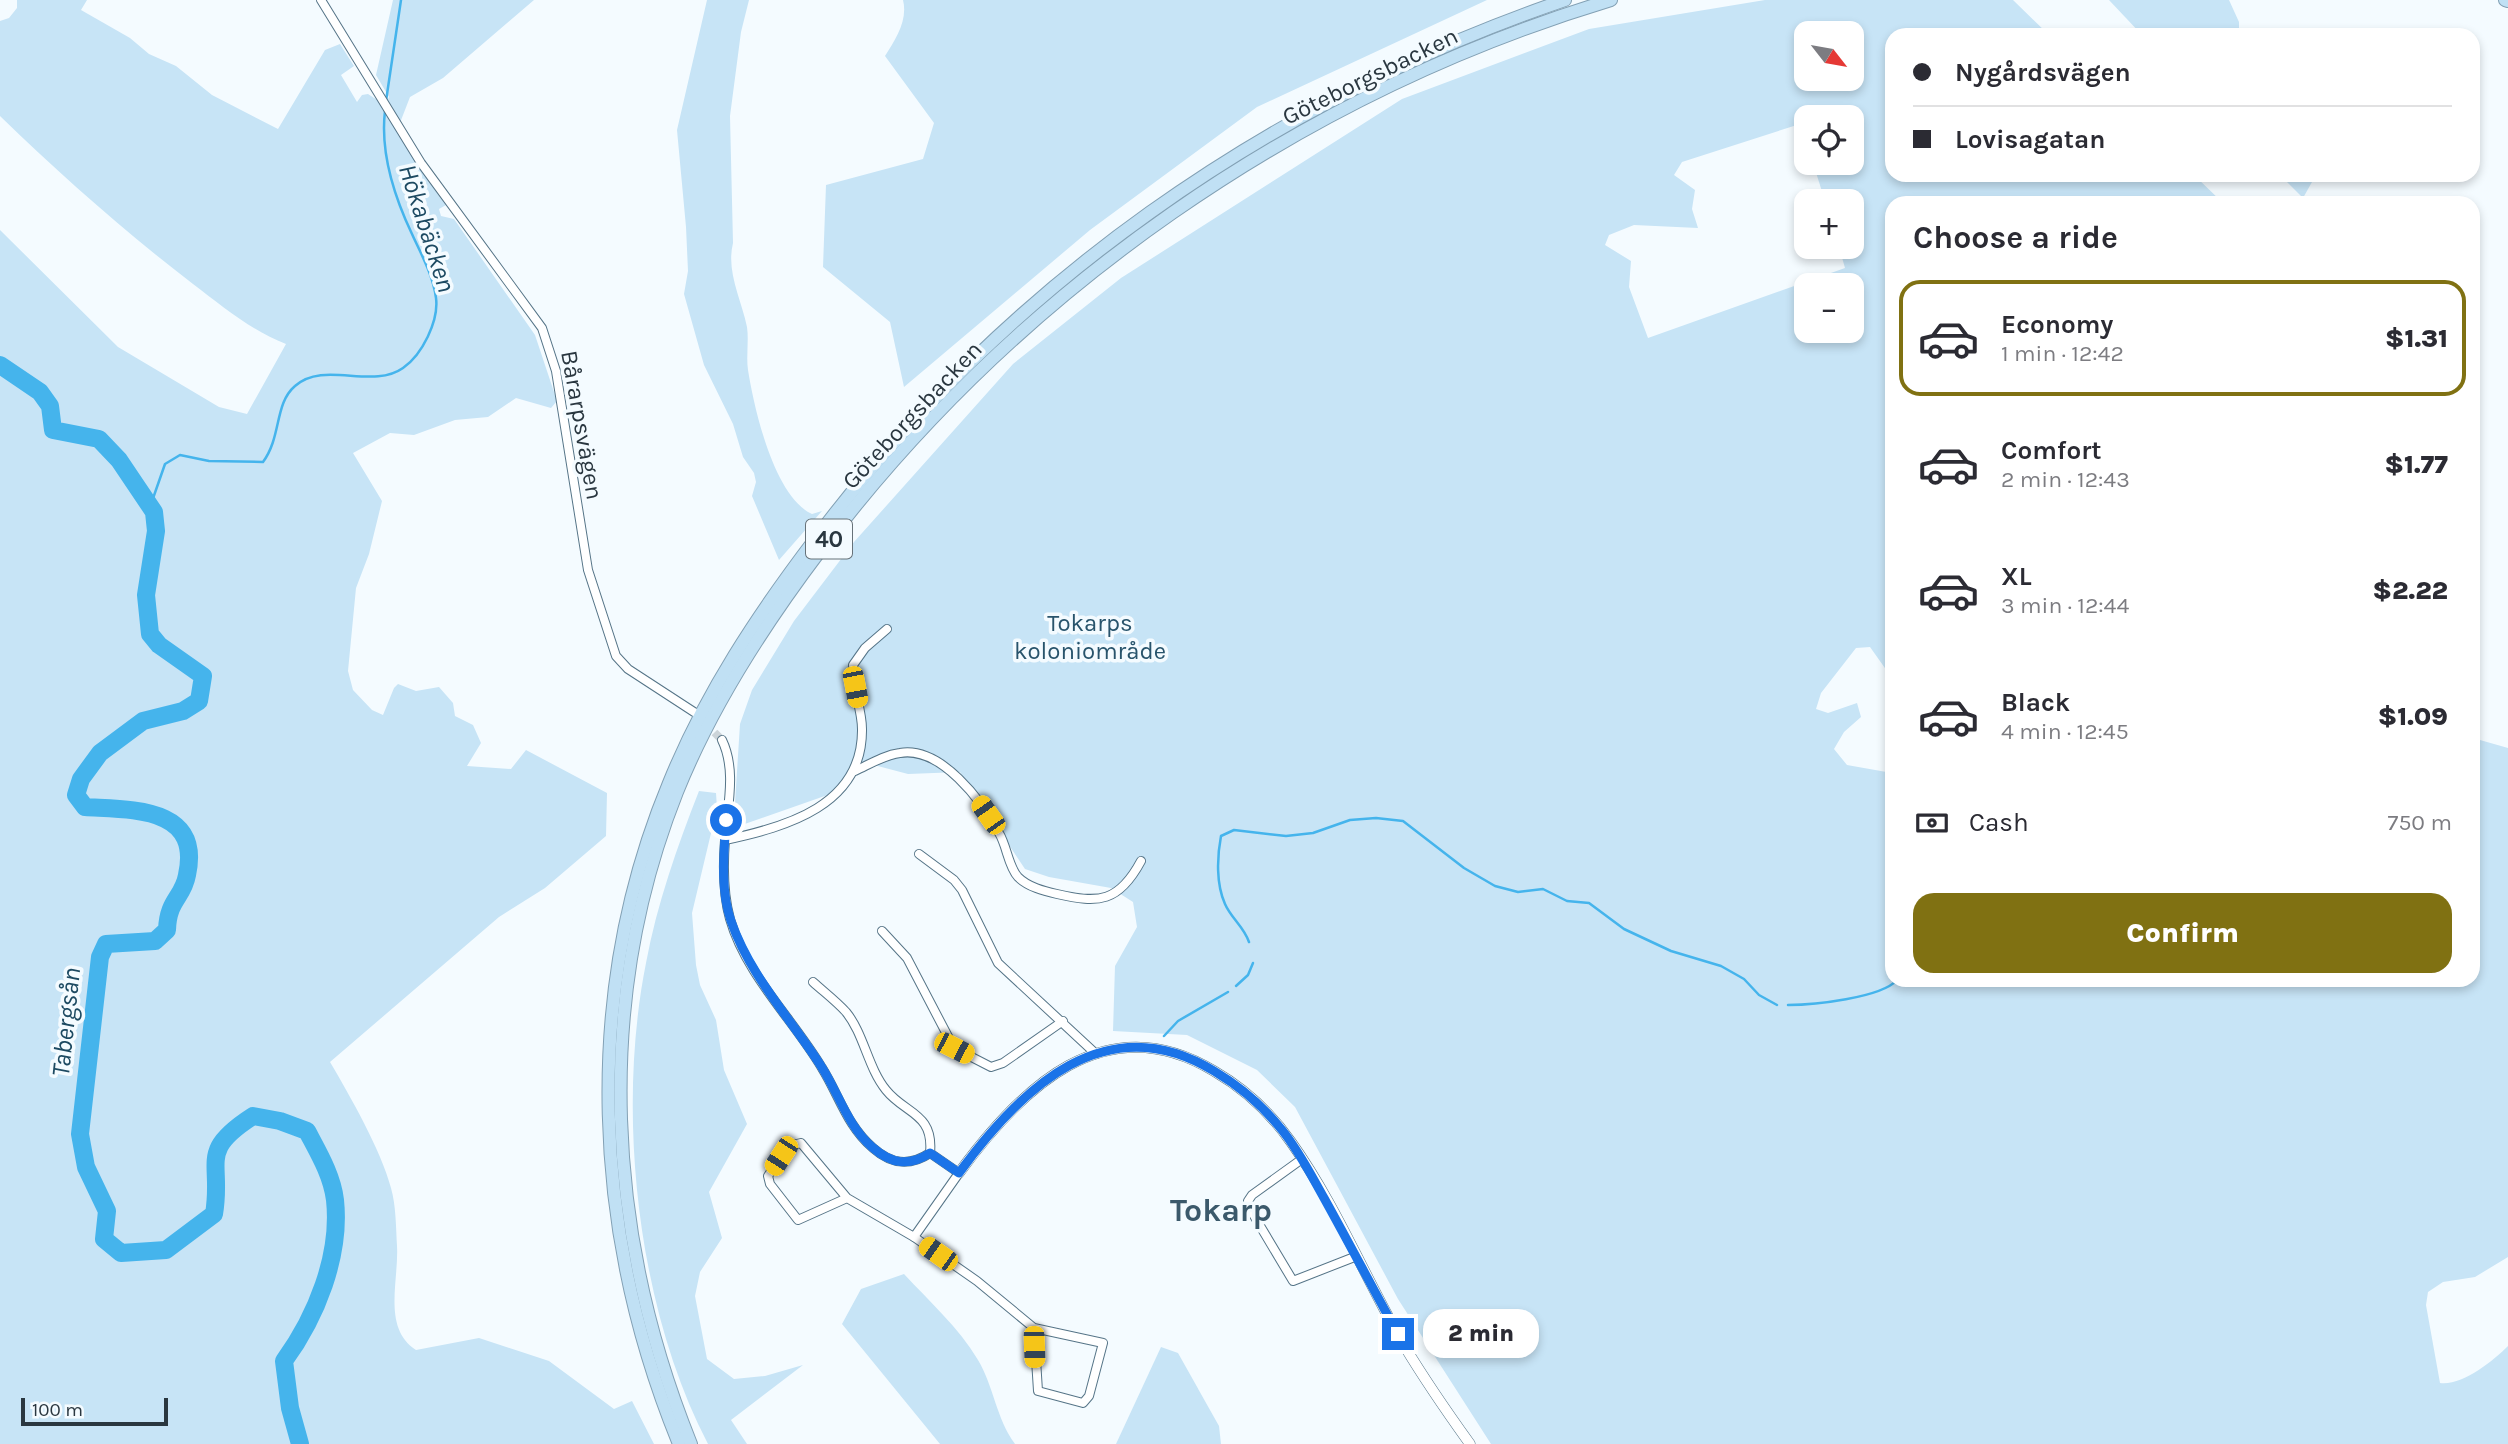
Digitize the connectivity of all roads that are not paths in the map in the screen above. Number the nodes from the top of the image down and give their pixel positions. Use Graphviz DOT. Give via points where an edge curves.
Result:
graph roads {
  1 [pos="321,0"];
  2 [pos="1565,0"];
  3 [pos="1611,0"];
  4 [pos="887,629"];
  5 [pos="694,712"];
  6 [pos="722,740"];
  7 [pos="855,771"];
  8 [pos="725,839"];
  9 [pos="919,854"];
  10 [pos="1141,861"];
  11 [pos="882,931"];
  12 [pos="813,982"];
  13 [pos="1063,1021"];
  14 [pos="1096,1054"];
  15 [pos="930,1153"];
  16 [pos="1302,1159"];
  17 [pos="959,1173"];
  18 [pos="847,1198"];
  19 [pos="914,1237"];
  20 [pos="1357,1256"];
  21 [pos="1034,1328"];
  22 [pos="679,1444"];
  23 [pos="691,1444"];
  24 [pos="1470,1444"];
  1 -- 5 [label="street, Bårarpsvägen" via="421,163 542,328 556,371 588,570 616,656 628,669"];
  2 -- 22 [label="highway, Göteborgsbacken / 40" via="1429,52 1335,97 1185,186 1116,236 969,362 893,441 779,586 730,662 686,743 652,831 627,922 610,1035 610,1167 622,1260 646,1354"];
  3 -- 23 [label="highway, Göteborgsbacken / 40" via="1498,37 1342,111 1266,151 1124,246 943,406 839,526 762,632 715,711 677,793 638,925 623,1020 620,1127 627,1216 657,1352"];
  4 -- 7 [label="street" via="853,665 862,726"];
  6 -- 8 [label="street" via="729,761"];
  7 -- 8 [label="street" via="839,793 817,809 749,835"];
  7 -- 10 [label="street" via="910,752 951,771 988,815 1018,877 1048,892 1099,901 1132,878"];
  8 -- 15 [label="street" via="723,870 731,920 749,960 822,1068 847,1118 893,1161 913,1162"];
  9 -- 13 [label="street" via="962,890 998,963"];
  11 -- 13 [label="street" via="907,958 954,1048 991,1067"];
  12 -- 15 [label="street" via="846,1013 887,1091 927,1127"];
  13 -- 14 [label="street"];
  14 -- 16 [label="street" via="1149,1046 1193,1059 1255,1100"];
  14 -- 17 [label="street" via="1059,1071 1018,1101"];
  15 -- 17 [label="street"];
  16 -- 20 [label="street"];
  16 -- 20 [label="street" via="1252,1195 1250,1209 1293,1282"];
  17 -- 19 [label="street"];
  18 -- 18 [label="street" via="798,1220 768,1176 788,1146 802,1143"];
  18 -- 19 [label="street"];
  19 -- 21 [label="street"];
  20 -- 24 [label="street" via="1405,1347"];
  21 -- 21 [label="street" via="1038,1391 1083,1403 1103,1343"];
}
